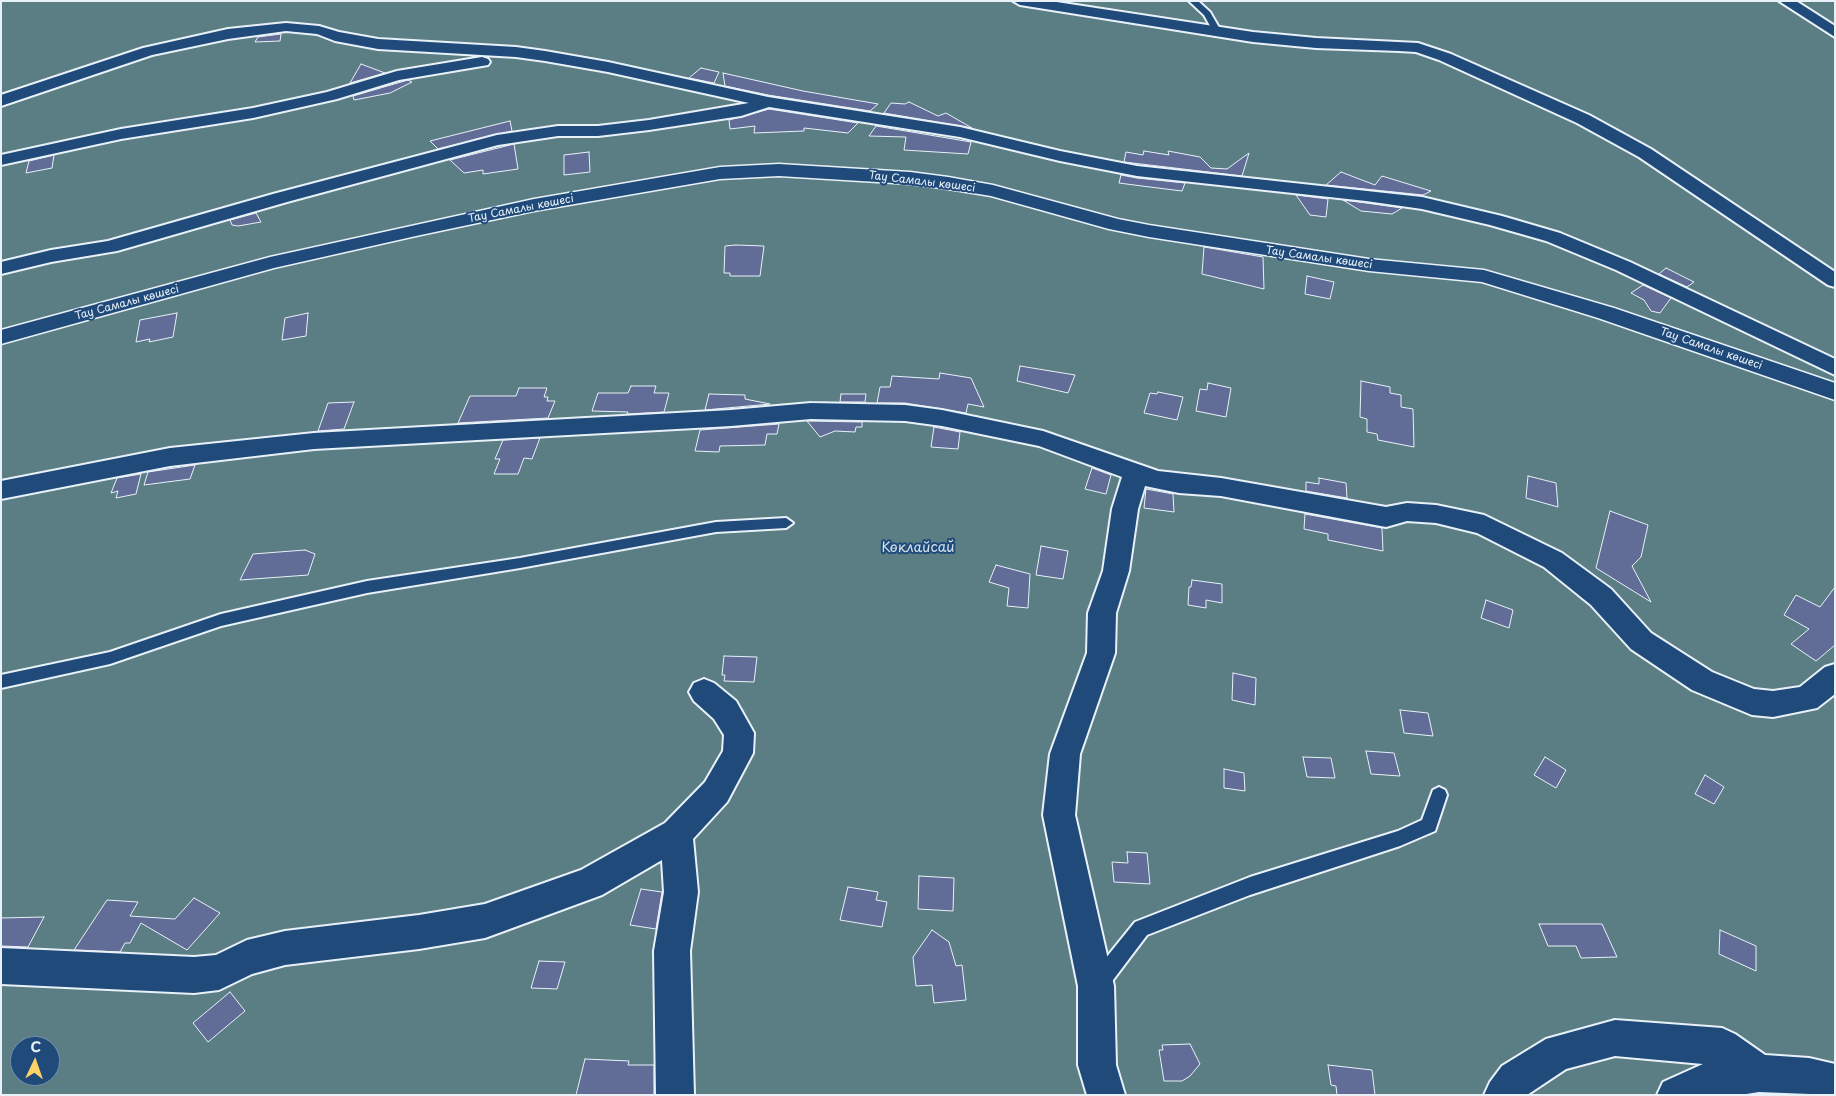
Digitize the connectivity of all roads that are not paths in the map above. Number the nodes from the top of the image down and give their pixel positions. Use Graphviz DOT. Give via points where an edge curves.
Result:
graph roads {
  1 [pos="1020,1"];
  2 [pos="1193,1"];
  3 [pos="1786,1"];
  4 [pos="1217,31"];
  5 [pos="1835,33"];
  6 [pos="532,54"];
  7 [pos="1,102"];
  8 [pos="768,102"];
  9 [pos="1,160"];
  10 [pos="1,268"];
  11 [pos="1835,281"];
  12 [pos="1,338"];
  13 [pos="1835,368"];
  14 [pos="1835,392"];
  15 [pos="1136,473"];
  16 [pos="1,490"];
  17 [pos="786,523"];
  18 [pos="1835,676"];
  19 [pos="1,682"];
  20 [pos="704,692"];
  21 [pos="1439,795"];
  22 [pos="676,834"];
  23 [pos="1,966"];
  24 [pos="1096,986"];
  25 [pos="1759,1074"];
  26 [pos="1835,1083"];
  27 [pos="675,1095"];
  28 [pos="1106,1095"];
  29 [pos="1503,1095"];
  30 [pos="1676,1095"];
  1 -- 4 [label="street"];
  2 -- 4 [label="lane" via="1207,14"];
  3 -- 5 [label="street"];
  4 -- 11 [label="street" via="1295,41 1418,48 1445,57 1574,115 1645,153"];
  6 -- 7 [label="street" via="378,44 319,30 286,27 228,34 148,51"];
  6 -- 8 [label="street" via="608,66"];
  6 -- 9 [label="street" via="429,69 253,114 121,134"];
  8 -- 10 [label="street" via="741,110 649,125 598,131 558,131 497,140 110,247"];
  8 -- 13 [label="street" via="960,132 1137,171 1375,196 1495,220 1553,238 1624,266"];
  12 -- 14 [label="street, Тау Самалы көшесі" via="270,263 416,230 663,182 720,173 779,170 948,183 993,191 1149,231 1370,265 1484,276 1702,345"];
  15 -- 16 [label="street" via="1043,439 942,418 844,410 383,436 233,448"];
  15 -- 18 [label="street" via="1154,480 1221,487 1386,516 1406,512 1436,514 1484,525 1553,560 1601,597 1641,641 1702,681 1752,702 1773,704 1807,699"];
  15 -- 24 [label="street" via="1125,509 1116,571 1102,613 1101,654 1065,754 1059,815"];
  17 -- 19 [label="lane" via="716,527 367,587 221,620 110,658"];
  20 -- 22 [label="street" via="725,710 739,733 738,753 716,792"];
  21 -- 24 [label="lane" via="1429,825 1400,838 1250,886 1140,928"];
  22 -- 23 [label="street" via="590,883 485,921 285,948 247,958 219,972 194,975"];
  22 -- 27 [label="street" via="681,892 672,951"];
  24 -- 28 [label="street" via="1096,1065"];
  25 -- 26 [label="street" via="1809,1077"];
  25 -- 29 [label="street" via="1722,1048 1615,1038 1559,1052 1515,1079"];
  25 -- 30 [label="street" via="1707,1082"];
}
